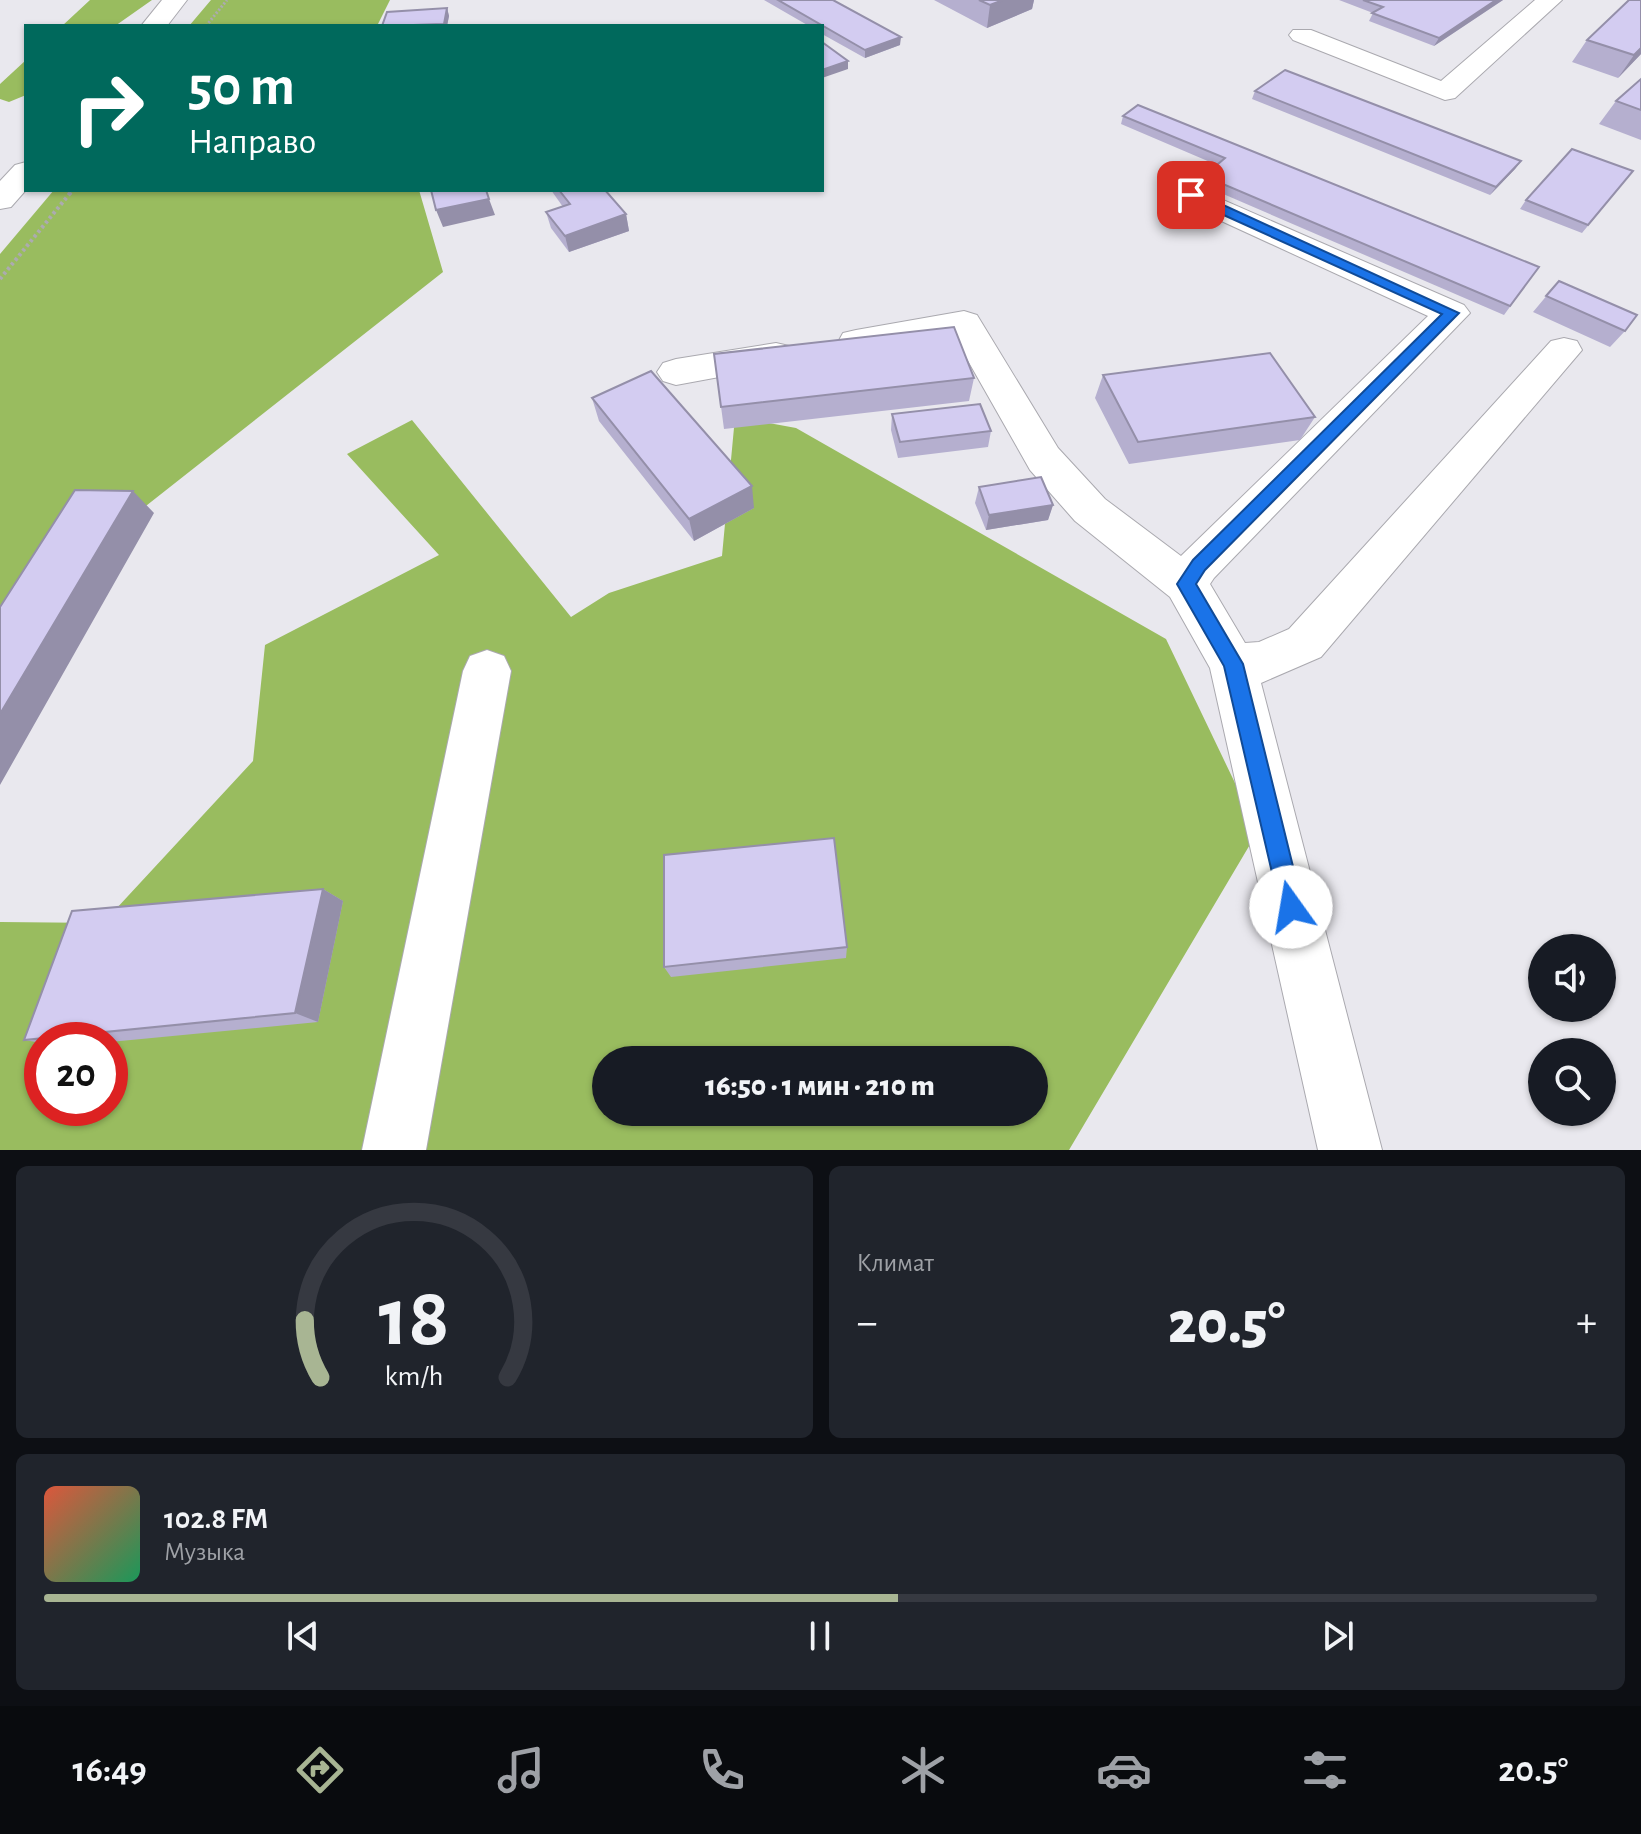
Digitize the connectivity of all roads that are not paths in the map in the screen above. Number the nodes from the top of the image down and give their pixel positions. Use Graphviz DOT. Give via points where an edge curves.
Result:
graph roads {
  1 [pos="175,0"];
  2 [pos="1550,0"];
  3 [pos="156,24"];
  4 [pos="1302,35"];
  5 [pos="24,173"];
  6 [pos="1191,195"];
  7 [pos="0,200"];
  8 [pos="1564,350"];
  9 [pos="676,372"];
  10 [pos="1186,584"];
  11 [pos="1233,664"];
  12 [pos="487,671"];
  13 [pos="394,1150"];
  14 [pos="1350,1150"];
  1 -- 3 [label="main road"];
  2 -- 4 [label="main road" via="1445,92"];
  5 -- 7 [label="main road"];
  6 -- 10 [label="main road" via="1452,313 1199,565"];
  8 -- 11 [label="main road" via="1305,643 1262,662"];
  9 -- 10 [label="main road" via="964,323 1044,459 1090,510"];
  10 -- 11 [label="main road"];
  11 -- 14 [label="main road"];
  12 -- 13 [label="main road"];
}
